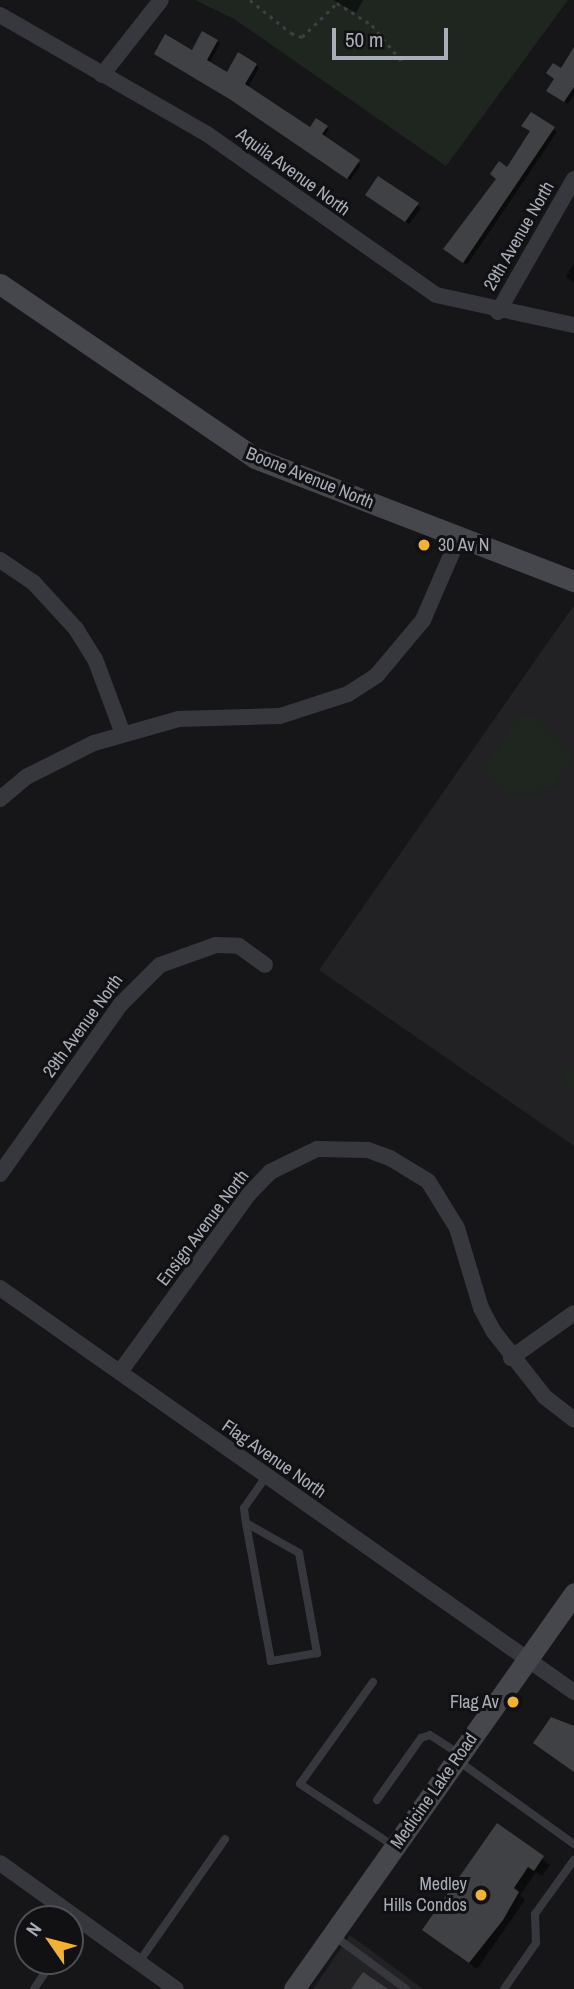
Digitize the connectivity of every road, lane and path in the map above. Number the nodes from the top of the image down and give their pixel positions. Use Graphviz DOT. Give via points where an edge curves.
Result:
graph roads {
  1 [pos="160,0"];
  2 [pos="250,0"];
  3 [pos="0,16"];
  4 [pos="404,64"];
  5 [pos="102,75"];
  6 [pos="574,179"];
  7 [pos="0,284"];
  8 [pos="498,312"];
  9 [pos="574,325"];
  10 [pos="459,537"];
  11 [pos="0,560"];
  12 [pos="574,581"];
  13 [pos="123,734"];
  14 [pos="0,799"];
  15 [pos="265,965"];
  16 [pos="0,1174"];
  17 [pos="0,1288"];
  18 [pos="574,1312"];
  19 [pos="511,1358"];
  20 [pos="120,1373"];
  21 [pos="574,1420"];
  22 [pos="267,1477"];
  23 [pos="246,1523"];
  24 [pos="574,1593"];
  25 [pos="527,1660"];
  26 [pos="373,1682"];
  27 [pos="574,1692"];
  28 [pos="459,1757"];
  29 [pos="377,1800"];
  30 [pos="225,1839"];
  31 [pos="574,1844"];
  32 [pos="395,1847"];
  33 [pos="574,1860"];
  34 [pos="0,1863"];
  35 [pos="60,1905"];
  36 [pos="84,1922"];
  37 [pos="333,1935"];
  38 [pos="139,1962"];
  39 [pos="176,1989"];
  40 [pos="294,1989"];
  41 [pos="406,1989"];
  42 [pos="504,1989"];
  1 -- 5 [label="street"];
  2 -- 4 [label="path" via="302,37 337,3 372,25"];
  3 -- 5 [label="street, Aquila Avenue North"];
  5 -- 8 [label="street, Aquila Avenue North" via="207,134 413,282 436,295"];
  6 -- 8 [label="street, 29th Avenue North"];
  7 -- 10 [label="street, Boone Avenue North" via="255,458"];
  8 -- 9 [label="street, Aquila Avenue North"];
  10 -- 12 [label="street, Boone Avenue North"];
  10 -- 13 [label="street" via="416,630 377,675 348,694 280,716 212,714"];
  11 -- 13 [label="street" via="33,582 76,629 95,659"];
  13 -- 14 [label="street" via="62,757"];
  15 -- 16 [label="street, 29th Avenue North" via="239,946 216,945 160,965 121,1004"];
  17 -- 20 [label="street, Flag Avenue North"];
  18 -- 19 [label="street"];
  19 -- 20 [label="street, Ensign Avenue North" via="481,1308 457,1228 428,1181 368,1150 329,1149 292,1159 255,1188"];
  19 -- 21 [label="street, Ensign Avenue North"];
  20 -- 22 [label="street, Flag Avenue North"];
  22 -- 23 [label="lane" via="244,1508"];
  22 -- 25 [label="street, Flag Avenue North"];
  23 -- 23 [label="lane" via="271,1661 317,1653 299,1553"];
  24 -- 25 [label="street, Medicine Lake Road"];
  25 -- 27 [label="street, Flag Avenue North"];
  25 -- 28 [label="street, Medicine Lake Road"];
  26 -- 32 [label="lane" via="300,1784"];
  28 -- 29 [label="lane" via="429,1735 421,1738"];
  28 -- 31 [label="lane"];
  28 -- 32 [label="street, Medicine Lake Road"];
  30 -- 38 [label="lane"];
  32 -- 37 [label="street, Medicine Lake Road"];
  33 -- 42 [label="lane" via="535,1914 536,1943"];
  34 -- 35 [label="street"];
  36 -- 38 [label="street"];
  37 -- 40 [label="street, Medicine Lake Road"];
  37 -- 41 [label="lane"];
  38 -- 39 [label="street"];
}
